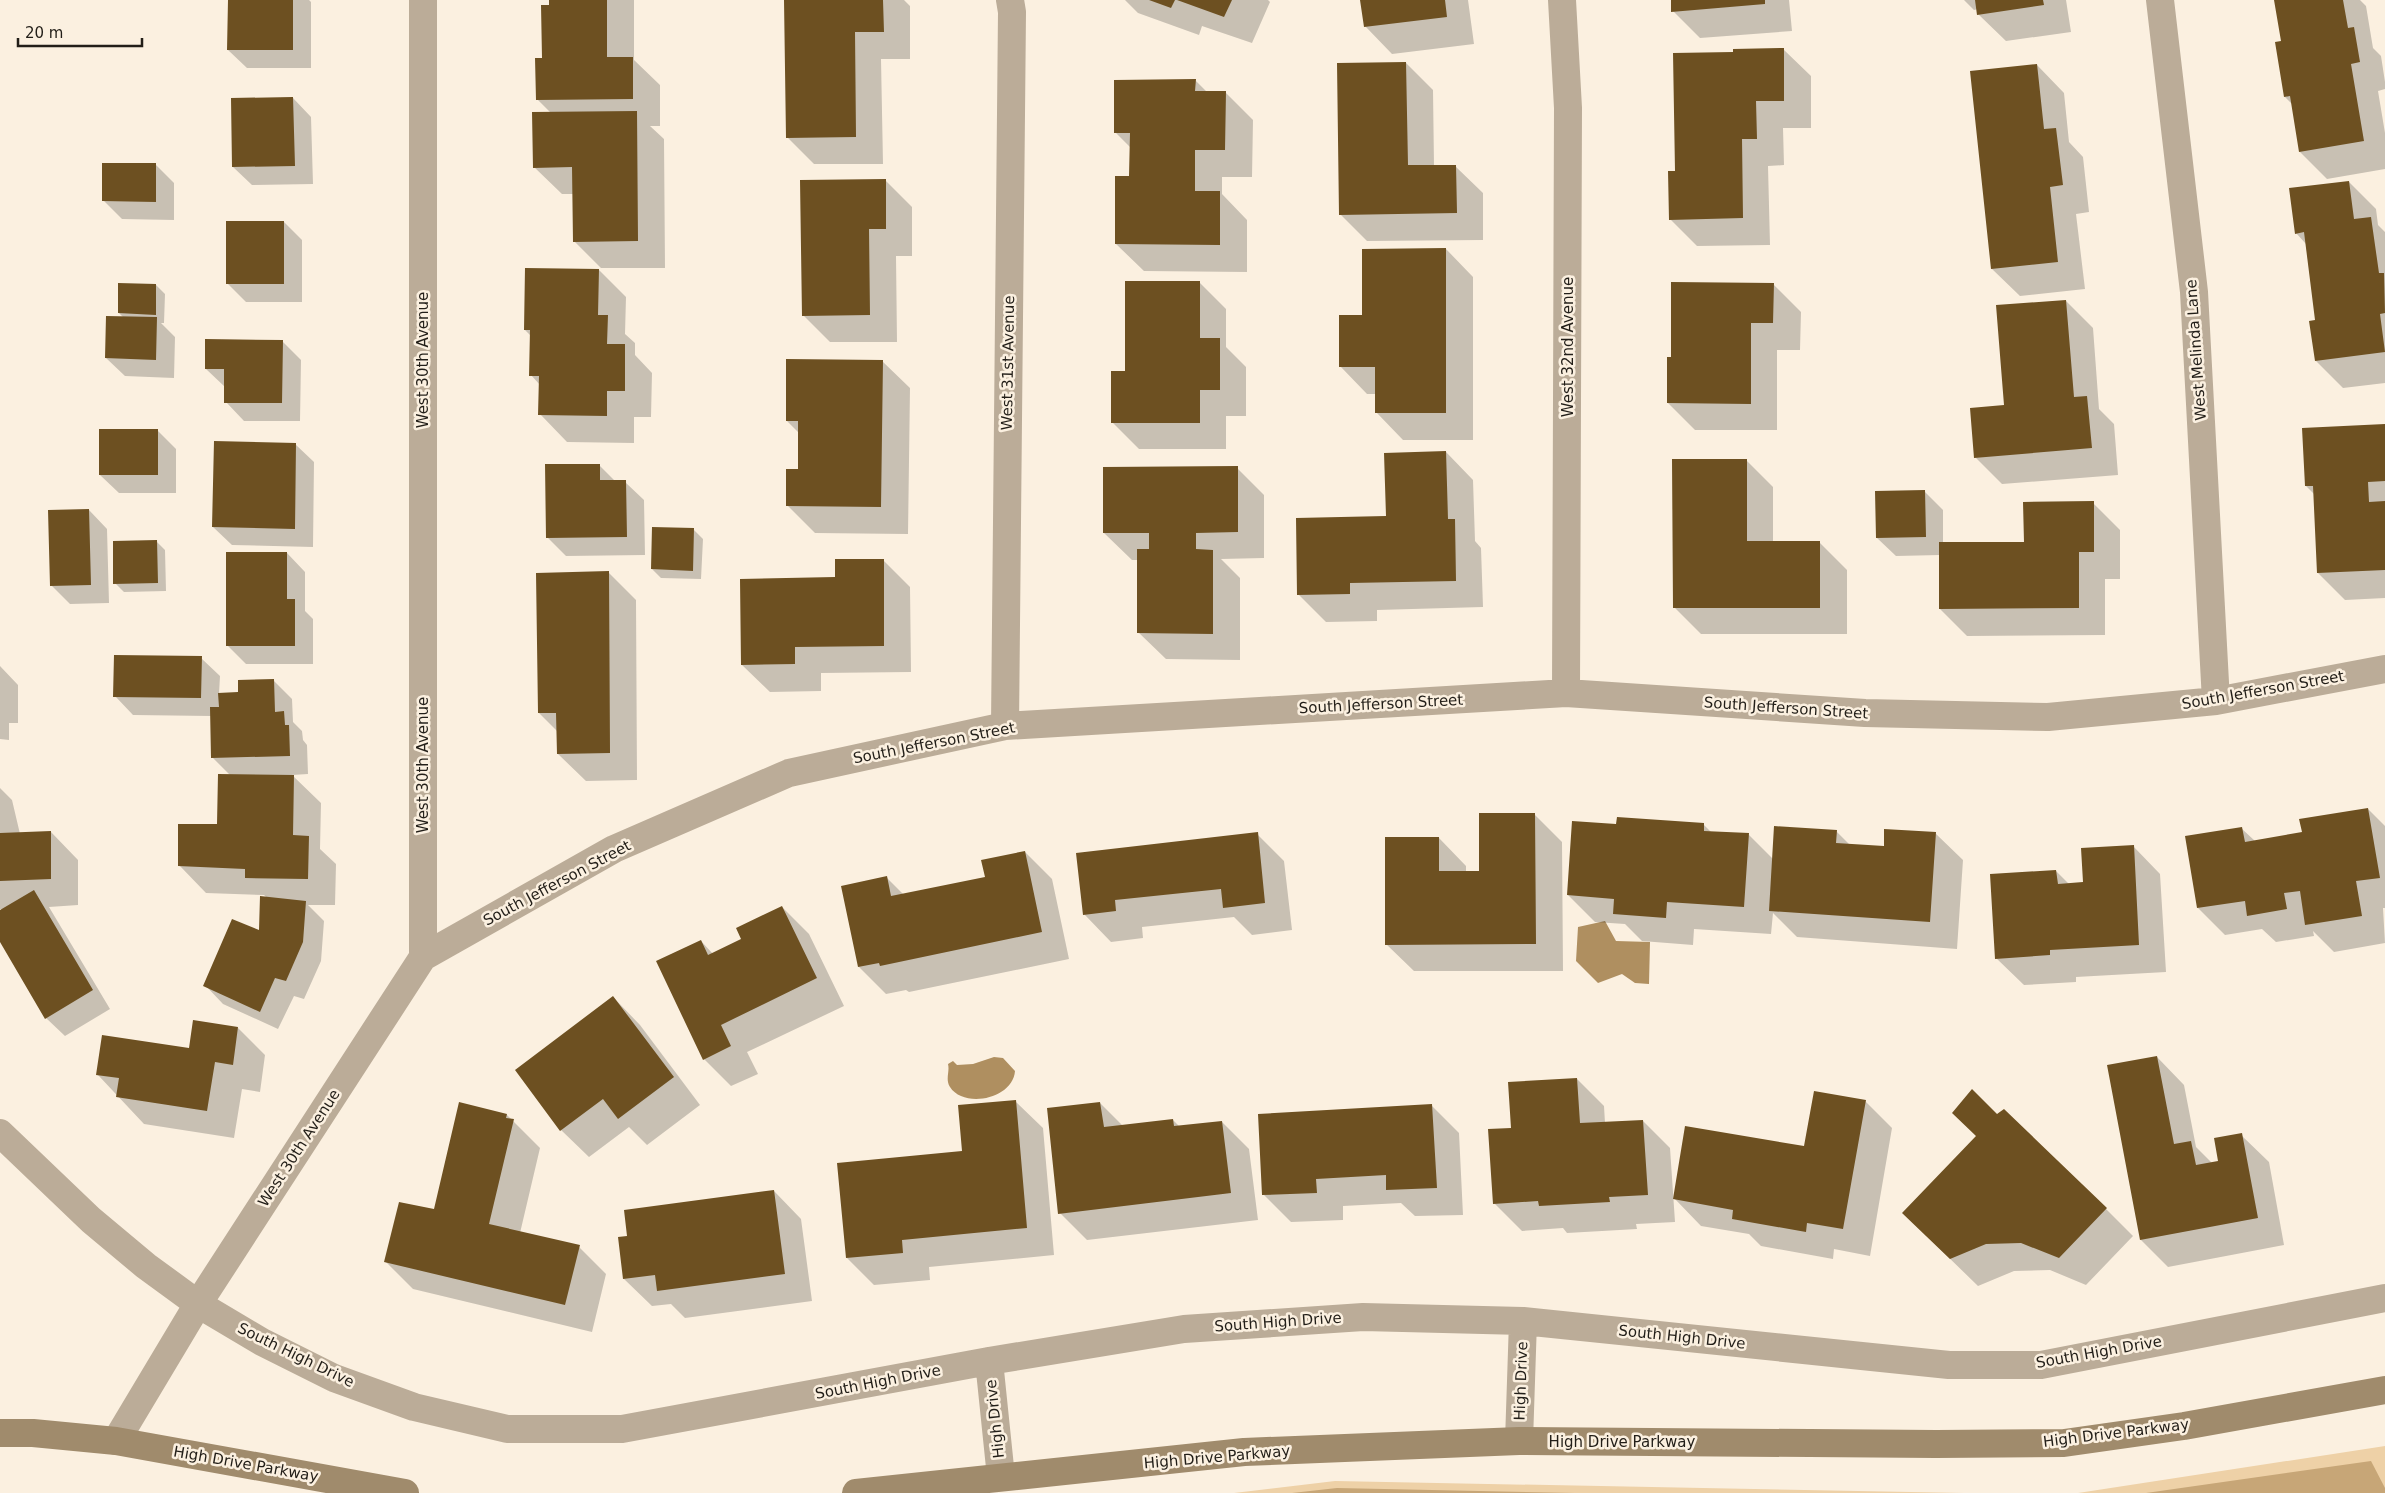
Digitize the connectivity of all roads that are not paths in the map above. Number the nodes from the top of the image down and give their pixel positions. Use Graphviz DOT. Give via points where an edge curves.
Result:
graph roads {
  1 [pos="423,0"];
  2 [pos="1010,0"];
  3 [pos="1562,0"];
  4 [pos="2160,0"];
  5 [pos="2385,668"];
  6 [pos="1566,693"];
  7 [pos="2216,701"];
  8 [pos="1005,726"];
  9 [pos="423,957"];
  10 [pos="0,1133"];
  11 [pos="2385,1298"];
  12 [pos="198,1304"];
  13 [pos="1523,1321"];
  14 [pos="989,1361"];
  15 [pos="2385,1390"];
  16 [pos="0,1433"];
  17 [pos="116,1441"];
  18 [pos="1518,1442"];
  19 [pos="1001,1477"];
  20 [pos="405,1493"];
  21 [pos="856,1493"];
  1 -- 9 [label="street, West 30th Avenue"];
  2 -- 8 [label="street, West 31st Avenue"];
  3 -- 6 [label="street, West 32nd Avenue" via="1568,108"];
  4 -- 7 [label="street, West Melinda Lane" via="2194,292"];
  5 -- 7 [label="street, South Jefferson Street"];
  6 -- 7 [label="street, South Jefferson Street" via="1865,713 2048,717"];
  6 -- 8 [label="street, South Jefferson Street"];
  8 -- 9 [label="street, South Jefferson Street" via="789,773 614,849"];
  9 -- 12 [label="street, West 30th Avenue"];
  10 -- 12 [label="street, South High Drive" via="91,1220"];
  11 -- 13 [label="street, South High Drive" via="2041,1365 1949,1365"];
  12 -- 14 [label="street, South High Drive" via="262,1342 334,1378 414,1406 508,1429 622,1429"];
  12 -- 17 [label="street, West 30th Avenue"];
  13 -- 14 [label="street, South High Drive" via="1363,1317 1184,1329"];
  13 -- 18 [label="street, High Drive"];
  14 -- 19 [label="street, High Drive"];
  15 -- 18 [label="main road, High Drive Parkway" via="2184,1426 2064,1443"];
  16 -- 17 [label="main road"];
  17 -- 20 [label="main road, High Drive Parkway"];
  18 -- 19 [label="main road, High Drive Parkway" via="1244,1452"];
  19 -- 21 [label="main road, High Drive Parkway"];
}
